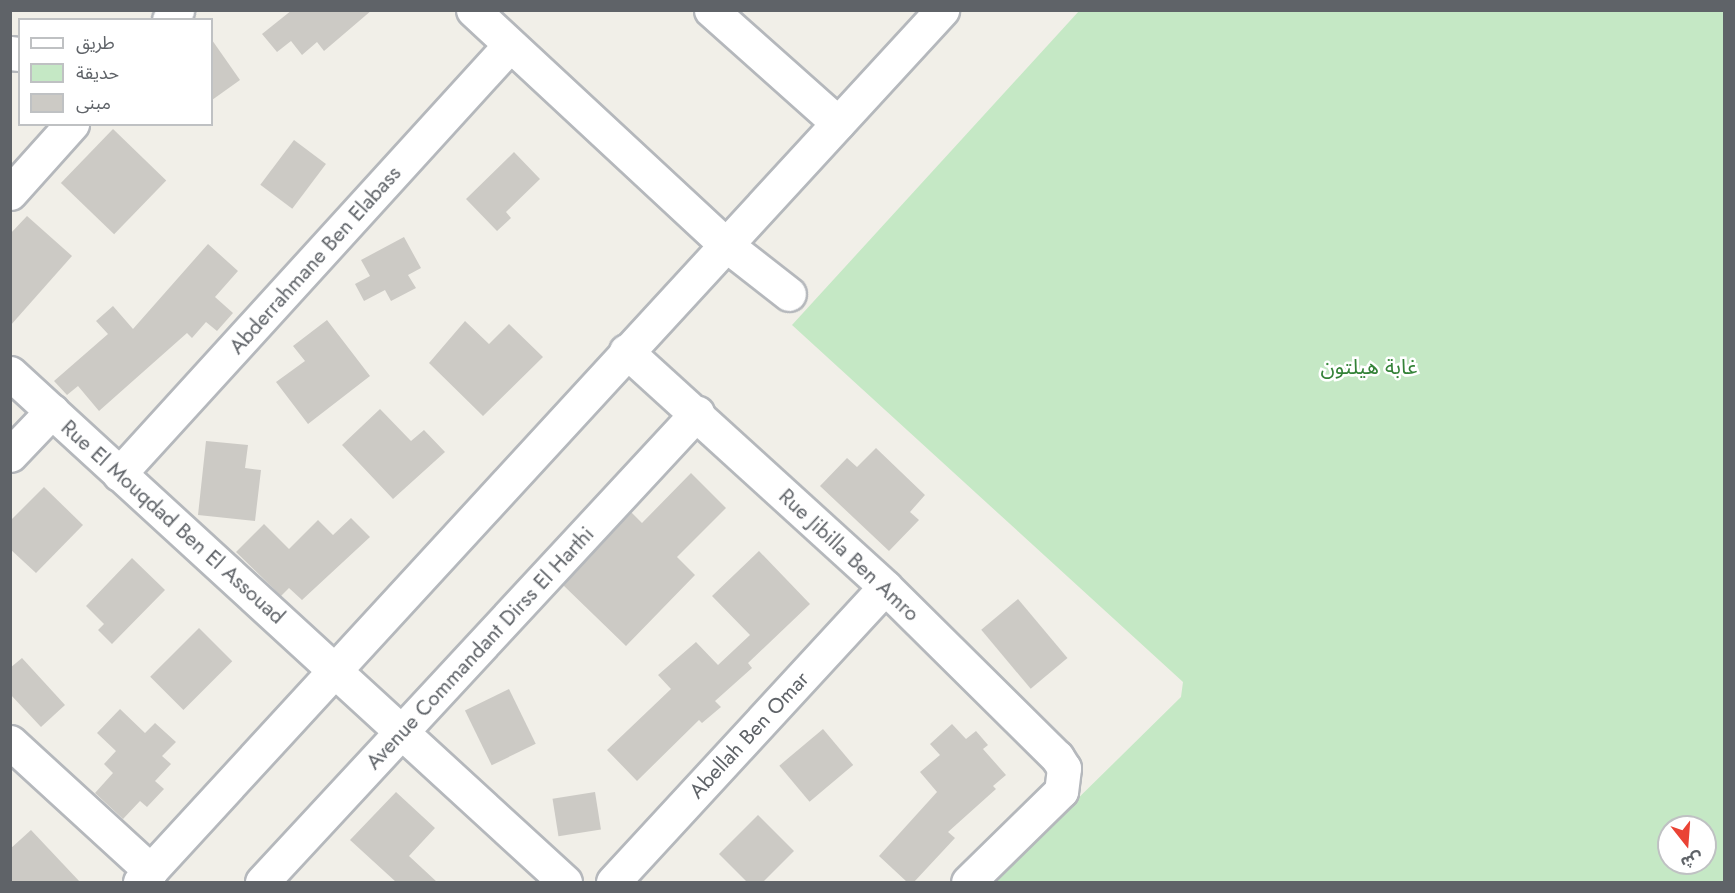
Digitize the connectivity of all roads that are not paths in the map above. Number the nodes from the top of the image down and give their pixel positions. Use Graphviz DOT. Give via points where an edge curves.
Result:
graph roads {
  1 [pos="473,10"];
  2 [pos="711,10"];
  3 [pos="942,10"];
  4 [pos="510,45"];
  5 [pos="838,123"];
  6 [pos="70,126"];
  7 [pos="10,193"];
  8 [pos="725,244"];
  9 [pos="789,294"];
  10 [pos="626,351"];
  11 [pos="10,373"];
  12 [pos="52,411"];
  13 [pos="697,413"];
  14 [pos="10,455"];
  15 [pos="119,474"];
  16 [pos="885,587"];
  17 [pos="335,669"];
  18 [pos="403,733"];
  19 [pos="10,742"];
  20 [pos="145,877"];
  21 [pos="262,882"];
  22 [pos="565,882"];
  23 [pos="613,882"];
  24 [pos="968,882"];
  1 -- 4 [label="street"];
  2 -- 5 [label="street"];
  3 -- 5 [label="street"];
  4 -- 8 [label="street"];
  4 -- 15 [label="street, Abderrahmane Ben Elabass"];
  5 -- 8 [label="street"];
  6 -- 7 [label="street"];
  8 -- 9 [label="street"];
  8 -- 10 [label="street"];
  10 -- 13 [label="street, Rue Jibilla Ben Amro"];
  10 -- 17 [label="street"];
  11 -- 12 [label="street, Rue El Mouqdad Ben El Assouad"];
  12 -- 14 [label="street"];
  12 -- 15 [label="street, Rue El Mouqdad Ben El Assouad"];
  13 -- 16 [label="street, Rue Jibilla Ben Amro"];
  13 -- 18 [label="street, Avenue Commandant Dirss El Harthi"];
  15 -- 17 [label="street, Rue El Mouqdad Ben El Assouad"];
  16 -- 23 [label="street, Abellah Ben Omar"];
  16 -- 24 [label="street, Rue Jibilla Ben Amro" via="1064,768 1061,791"];
  17 -- 18 [label="street, Rue El Mouqdad Ben El Assouad"];
  17 -- 20 [label="street"];
  18 -- 21 [label="street, Avenue Commandant Dirss El Harthi"];
  18 -- 22 [label="street, Rue El Mouqdad Ben El Assouad"];
  19 -- 20 [label="street"];
}
